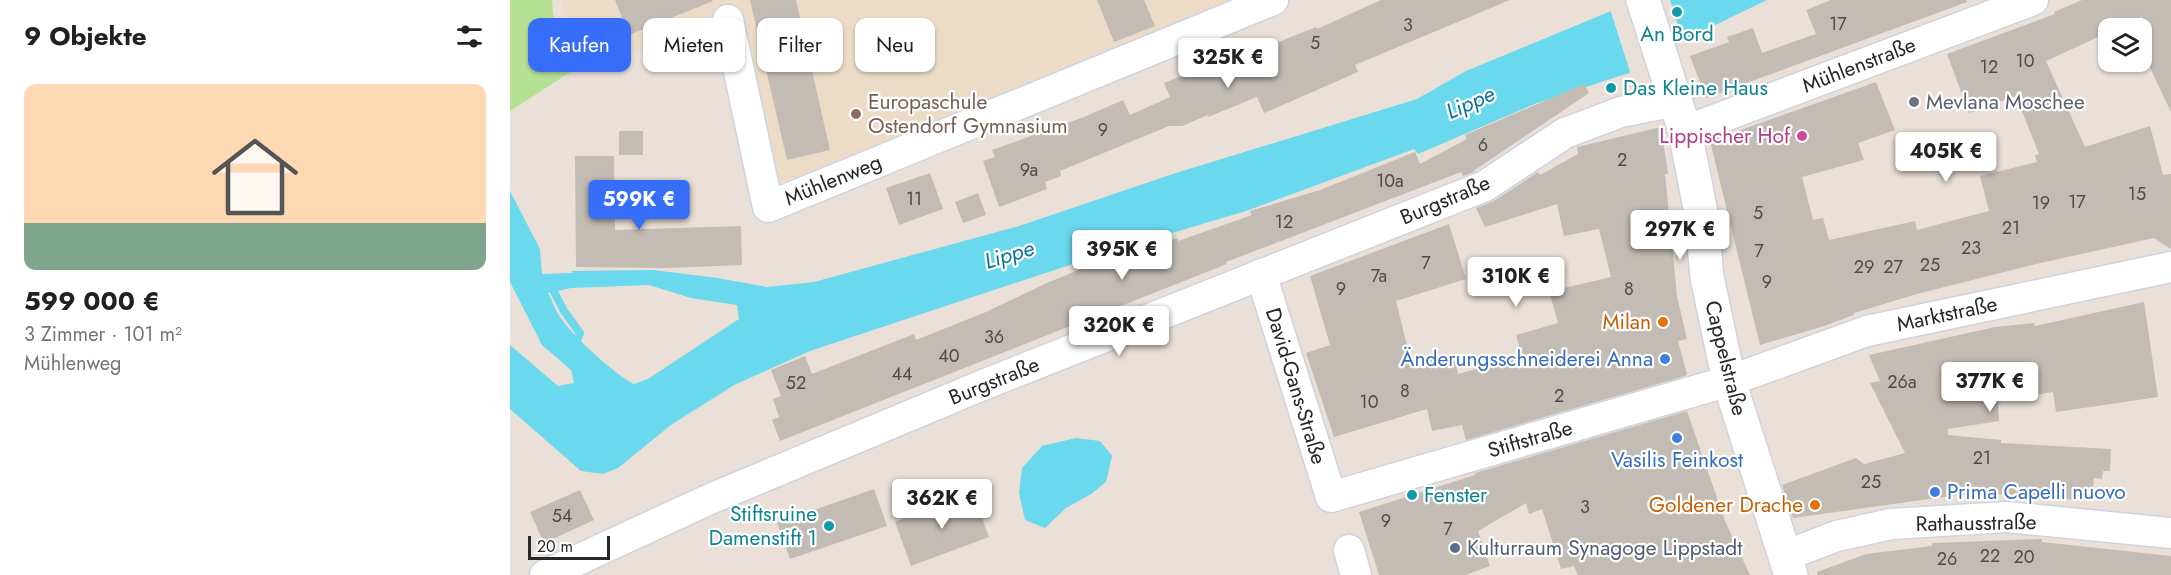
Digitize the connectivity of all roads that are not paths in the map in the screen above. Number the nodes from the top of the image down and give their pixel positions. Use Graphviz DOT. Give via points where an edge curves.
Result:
graph roads {
  1 [pos="1274,0"];
  2 [pos="1642,0"];
  3 [pos="2033,0"];
  4 [pos="739,72"];
  5 [pos="1681,116"];
  6 [pos="2171,267"];
  7 [pos="1261,274"];
  8 [pos="1729,381"];
  9 [pos="1331,497"];
  10 [pos="2171,533"];
  11 [pos="1788,565"];
  12 [pos="545,575"];
  1 -- 4 [label="street, Mühlenweg" via="768,207"];
  2 -- 5 [label="street, Cappelstraße"];
  3 -- 5 [label="street, Mühlenstraße"];
  5 -- 7 [label="street, Burgstraße" via="1621,112 1565,134 1485,186"];
  5 -- 8 [label="street, Cappelstraße" via="1701,213 1707,277"];
  6 -- 8 [label="street, Marktstraße" via="1867,331"];
  7 -- 9 [label="street, David-Gans-Straße"];
  7 -- 12 [label="street, Burgstraße" via="710,499"];
  8 -- 9 [label="street, Stiftstraße"];
  8 -- 11 [label="street, Cappelstraße"];
  10 -- 11 [label="street, Rathausstraße" via="2007,518 1891,524 1837,536"];
}
